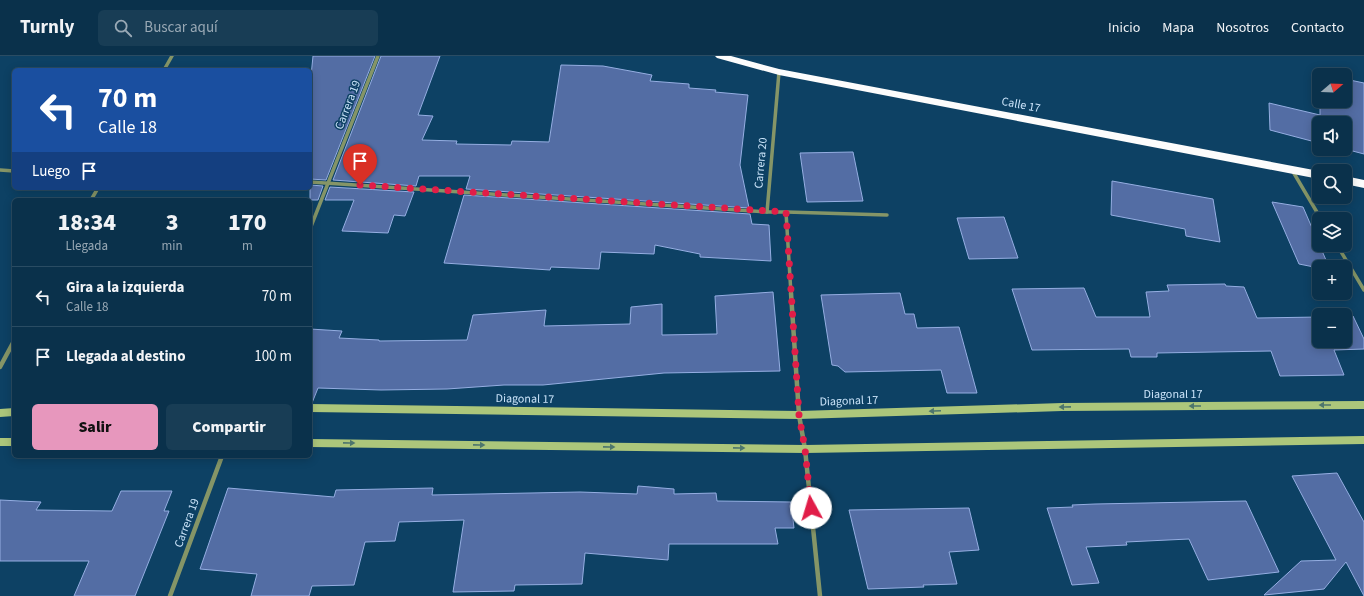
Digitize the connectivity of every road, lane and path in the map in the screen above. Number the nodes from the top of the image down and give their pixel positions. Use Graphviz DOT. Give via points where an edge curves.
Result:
graph roads {
  1 [pos="172,56"];
  2 [pos="378,56"];
  3 [pos="721,56"];
  4 [pos="165,68"];
  5 [pos="779,72"];
  6 [pos="0,170"];
  7 [pos="1291,170"];
  8 [pos="12,171"];
  9 [pos="1312,174"];
  10 [pos="1352,181"];
  11 [pos="312,182"];
  12 [pos="328,182"];
  13 [pos="1364,184"];
  14 [pos="767,212"];
  15 [pos="786,212"];
  16 [pos="1317,212"];
  17 [pos="886,215"];
  18 [pos="312,224"];
  19 [pos="1341,252"];
  20 [pos="1364,290"];
  21 [pos="12,345"];
  22 [pos="0,367"];
  23 [pos="1364,405"];
  24 [pos="312,408"];
  25 [pos="12,412"];
  26 [pos="0,413"];
  27 [pos="799,415"];
  28 [pos="1364,440"];
  29 [pos="0,442"];
  30 [pos="12,442"];
  31 [pos="312,443"];
  32 [pos="805,449"];
  33 [pos="221,458"];
  34 [pos="170,596"];
  35 [pos="820,596"];
  1 -- 4 [label="street"];
  2 -- 12 [label="street, Carrera 19"];
  3 -- 5 [label="highway, Calle 17"];
  5 -- 7 [label="highway, Calle 17"];
  5 -- 14 [label="street, Carrera 20"];
  6 -- 8 [label="street"];
  7 -- 9 [label="highway, Calle 17"];
  7 -- 16 [label="street"];
  10 -- 13 [label="highway"];
  11 -- 12 [label="street"];
  12 -- 14 [label="street"];
  12 -- 18 [label="street, Carrera 19"];
  14 -- 15 [label="street"];
  15 -- 17 [label="street"];
  15 -- 27 [label="street"];
  19 -- 20 [label="street"];
  21 -- 22 [label="street"];
  23 -- 27 [label="street, Diagonal 17, one-way" via="1062,407"];
  24 -- 27 [label="street, Diagonal 17"];
  25 -- 26 [label="street"];
  27 -- 32 [label="street"];
  28 -- 32 [label="street"];
  29 -- 30 [label="street"];
  31 -- 32 [label="street, one-way"];
  32 -- 35 [label="street"];
  33 -- 34 [label="street, Carrera 19"];
}
